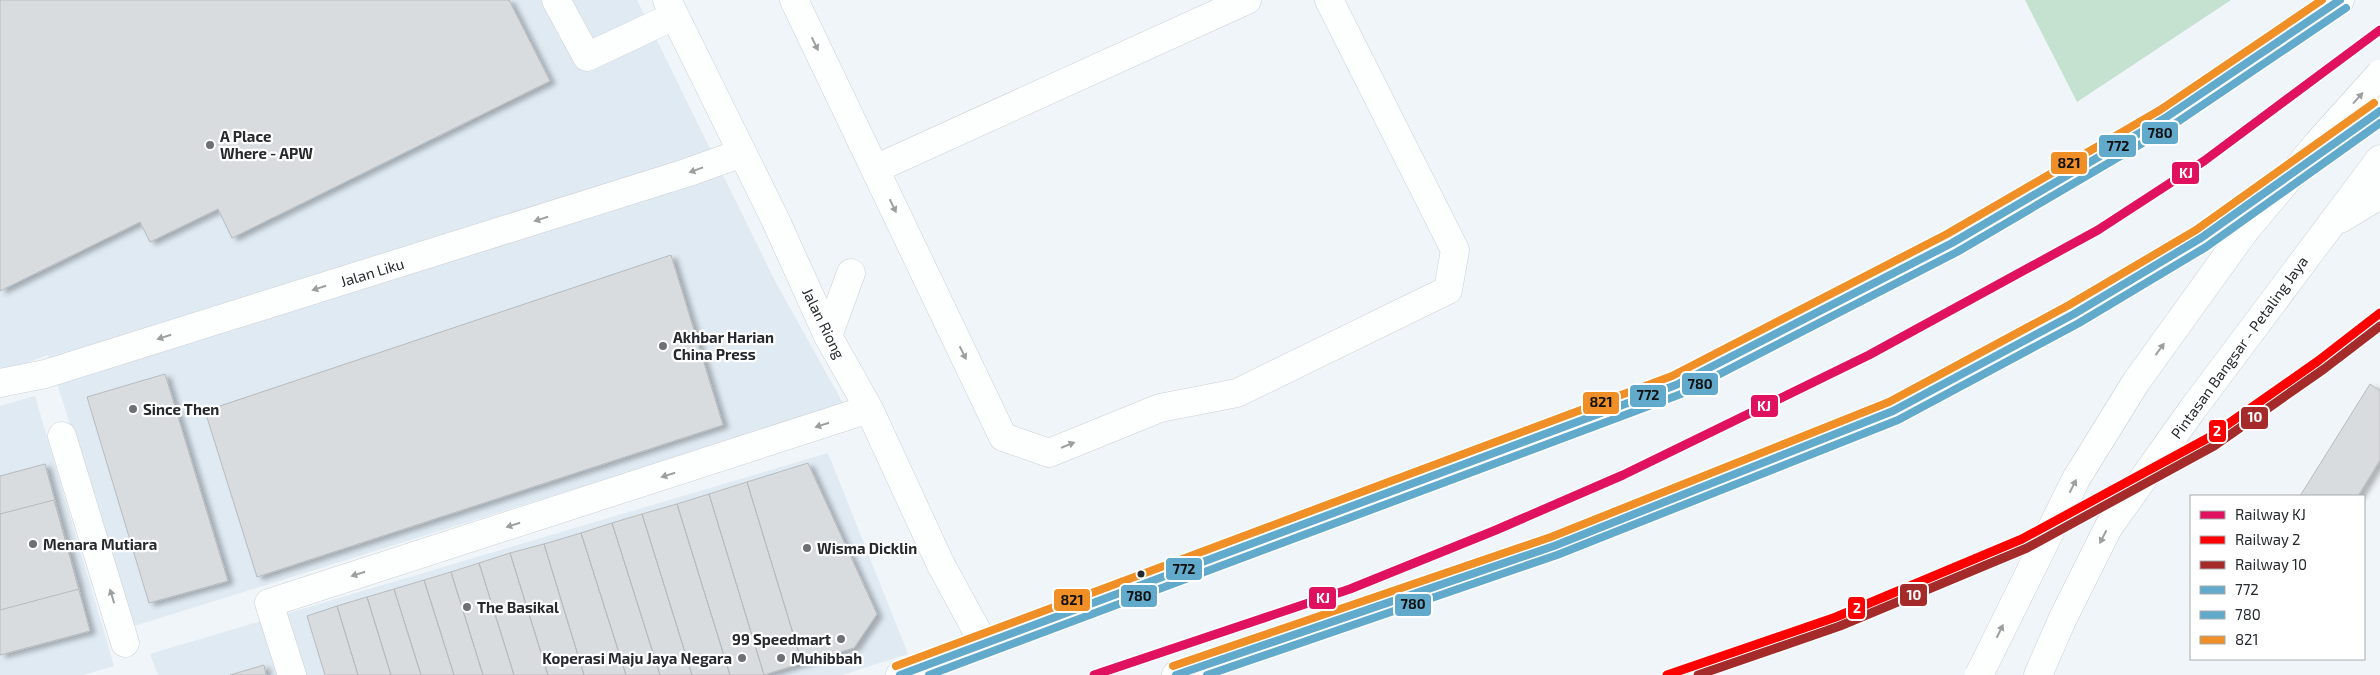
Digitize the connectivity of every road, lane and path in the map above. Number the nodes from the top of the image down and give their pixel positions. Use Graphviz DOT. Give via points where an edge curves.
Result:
graph roads {
  1 [pos="556,0"];
  2 [pos="794,0"];
  3 [pos="1247,0"];
  4 [pos="1329,0"];
  5 [pos="2340,0"];
  6 [pos="670,8"];
  7 [pos="2380,74"];
  8 [pos="2380,111"];
  9 [pos="742,153"];
  10 [pos="2380,159"];
  11 [pos="875,169"];
  12 [pos="2380,196"];
  13 [pos="2328,227"];
  14 [pos="851,273"];
  15 [pos="828,336"];
  16 [pos="0,383"];
  17 [pos="868,409"];
  18 [pos="62,436"];
  19 [pos="125,643"];
  20 [pos="984,644"];
  21 [pos="292,675"];
  22 [pos="900,675"];
  23 [pos="1176,675"];
  24 [pos="1978,675"];
  25 [pos="2038,675"];
  1 -- 6 [label="main road" via="587,57"];
  2 -- 11 [label="main road, one-way"];
  3 -- 11 [label="main road"];
  11 -- 4 [label="main road, one-way" via="1003,437 1049,453 1160,408 1237,393 1448,290 1455,250"];
  5 -- 20 [label="main road" via="2165,118 1952,243 1676,385"];
  6 -- 9 [label="main road, Jalan Riong"];
  24 -- 7 [label="main road, one-way, bridge" via="2076,479 2136,382 2244,232 2318,142"];
  8 -- 23 [label="main road" via="2201,238 2074,314 1893,411 1554,546"];
  9 -- 15 [label="main road, Jalan Riong"];
  9 -- 16 [label="main road, Jalan Liku, one-way" via="54,371"];
  10 -- 13 [label="main road, Pintasan Bangsar - Petaling Jaya"];
  12 -- 13 [label="main road"];
  13 -- 25 [label="main road, Pintasan Bangsar - Petaling Jaya, one-way" via="2108,528"];
  14 -- 15 [label="main road"];
  15 -- 17 [label="main road, Jalan Riong"];
  17 -- 20 [label="main road, Jalan Riong" via="940,563"];
  17 -- 21 [label="main road, one-way" via="269,603"];
  19 -- 18 [label="main road, one-way"];
  20 -- 22 [label="main road"];
}
